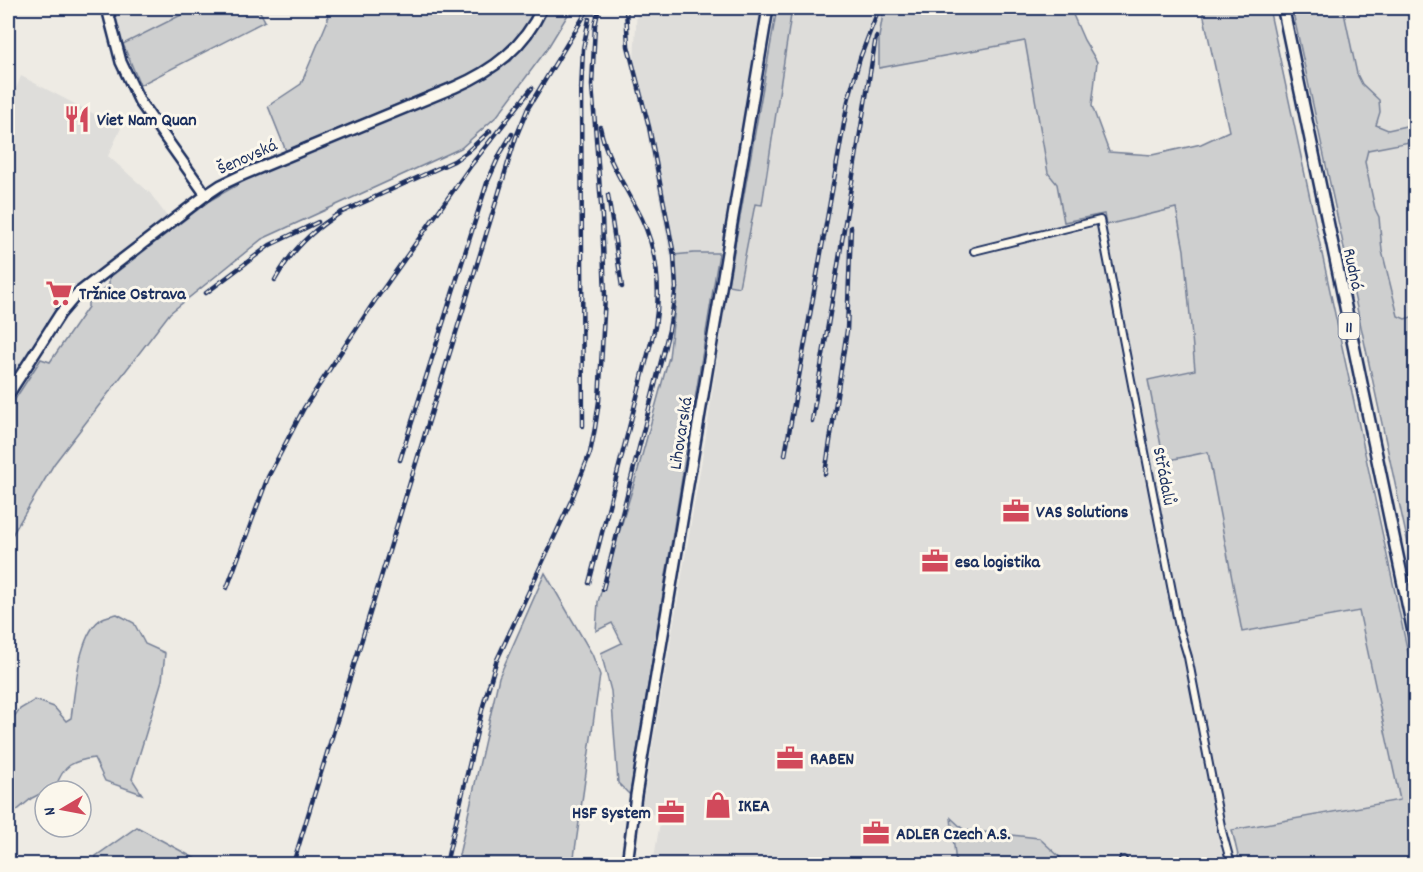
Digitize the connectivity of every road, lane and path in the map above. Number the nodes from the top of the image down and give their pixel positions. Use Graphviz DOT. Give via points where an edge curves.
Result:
graph roads {
  1 [pos="108,8"];
  2 [pos="542,8"];
  3 [pos="768,8"];
  4 [pos="1283,8"];
  5 [pos="206,195"];
  6 [pos="974,251"];
  7 [pos="8,395"];
  8 [pos="1416,644"];
  9 [pos="627,864"];
  10 [pos="1231,864"];
  1 -- 5 [label="street" via="114,39 140,102"];
  2 -- 5 [label="street, Šenovská" via="516,48 486,72 240,176"];
  3 -- 9 [label="street, Lihovarská"];
  4 -- 8 [label="main road, Rudná / 11"];
  5 -- 7 [label="street, Šenovská" via="77,294"];
  6 -- 10 [label="street, Střádalů" via="1100,220 1179,627"];
}
